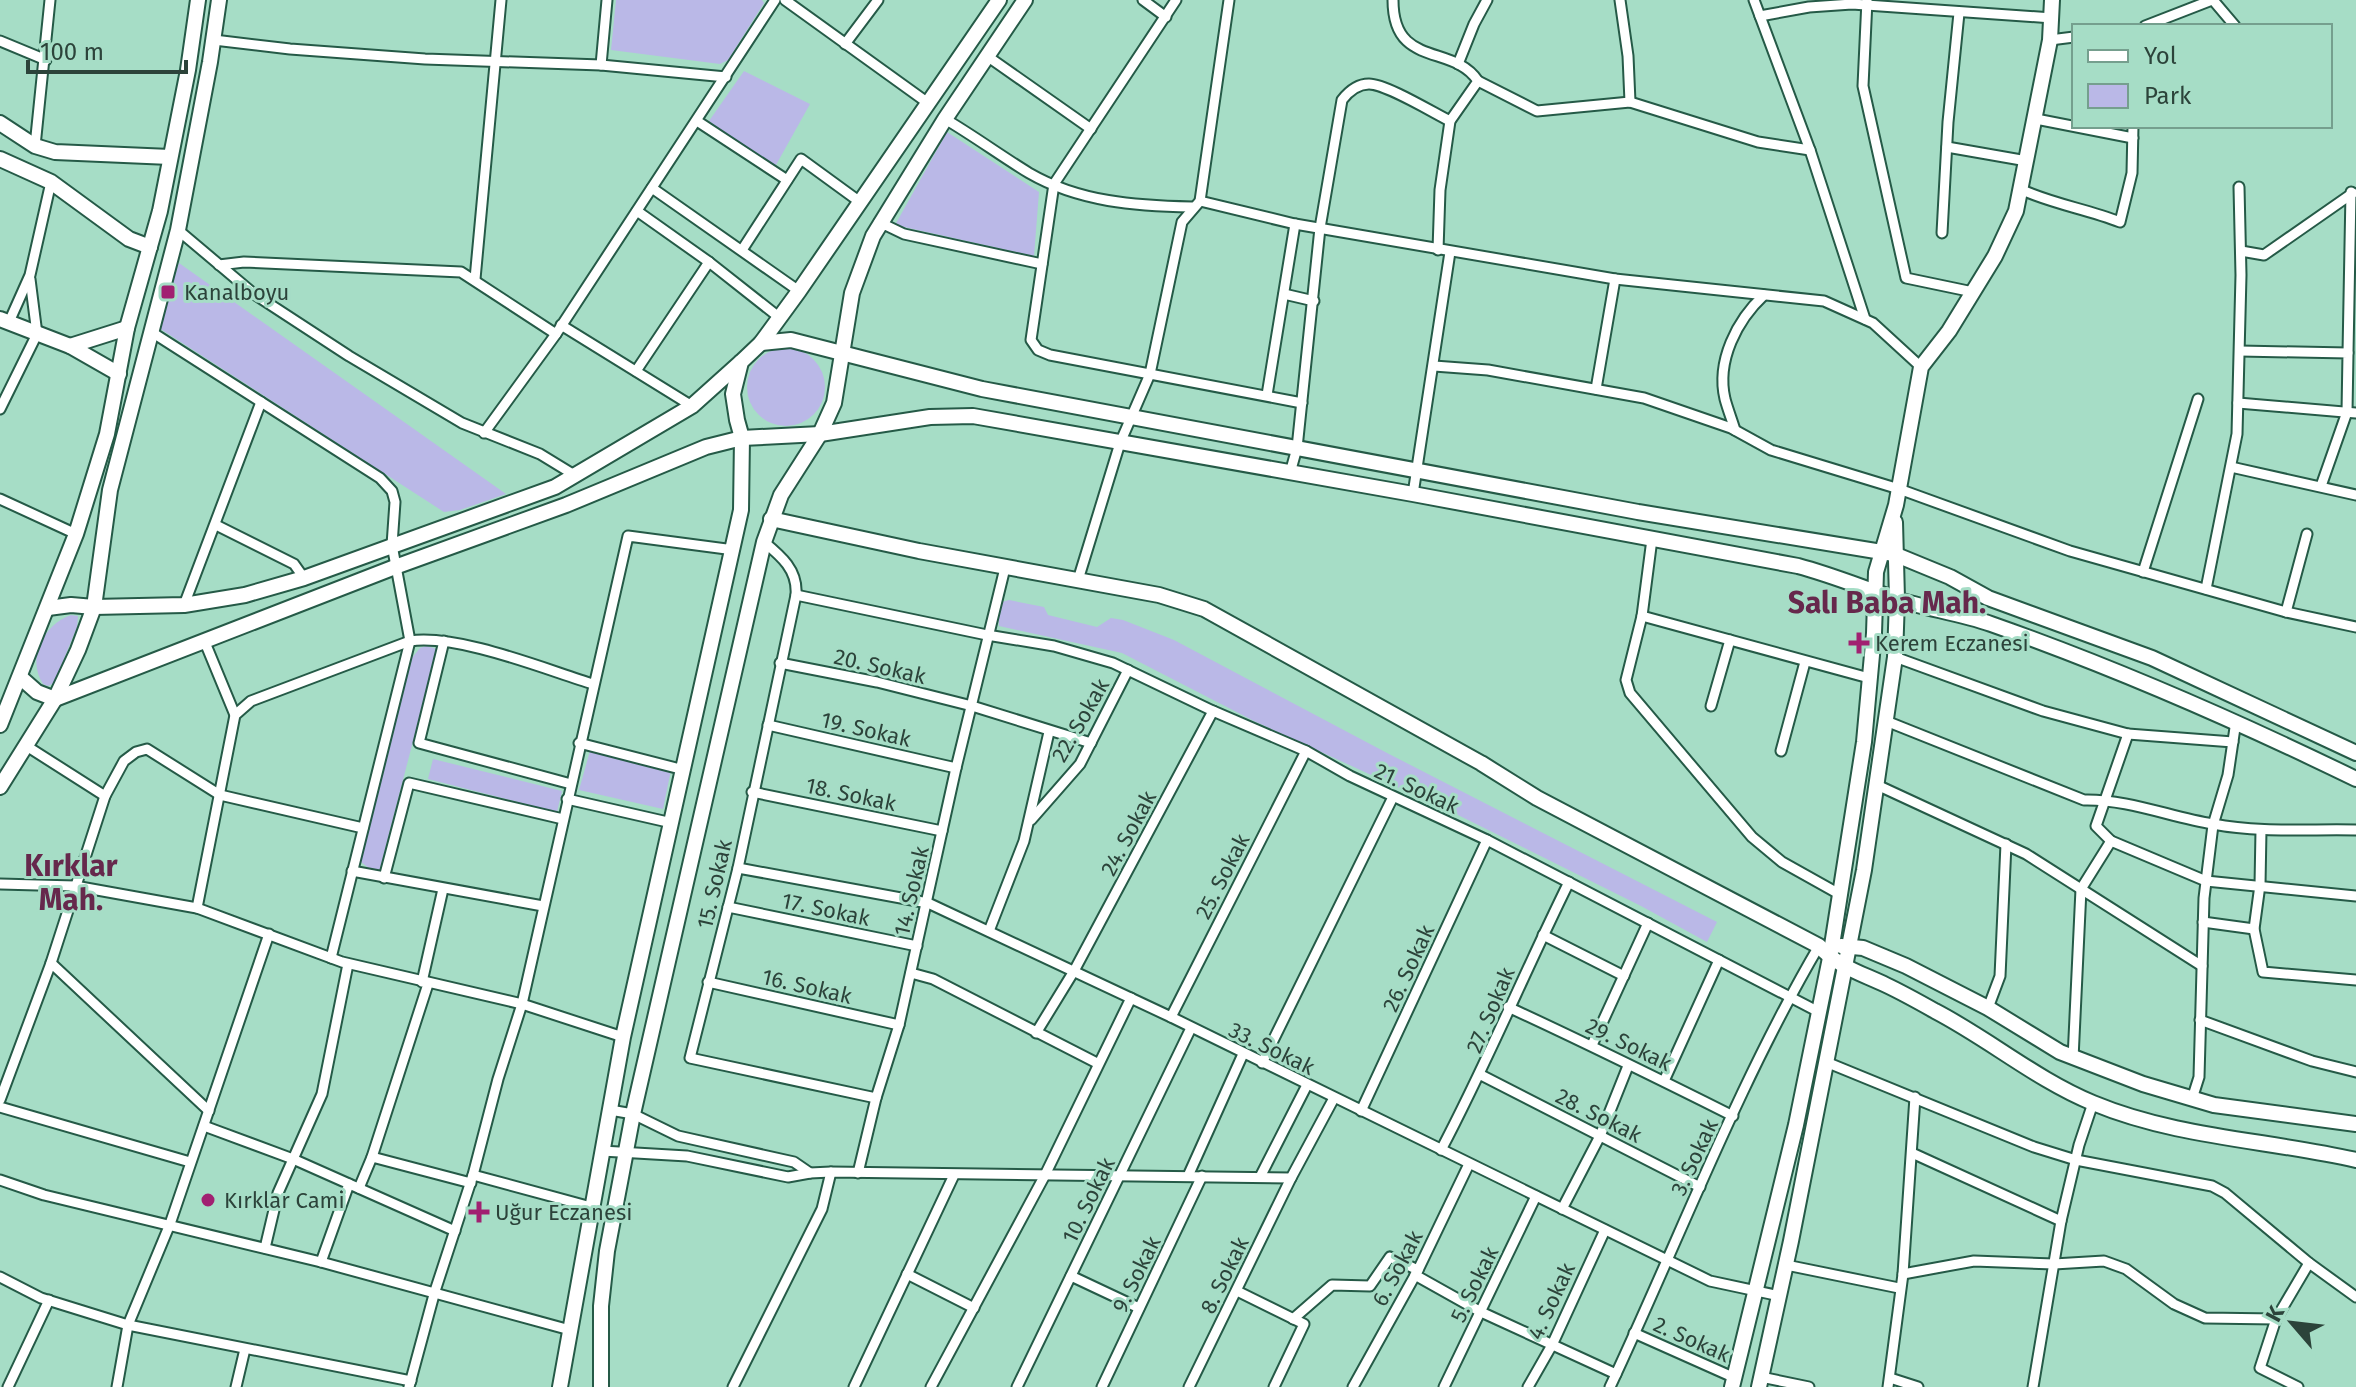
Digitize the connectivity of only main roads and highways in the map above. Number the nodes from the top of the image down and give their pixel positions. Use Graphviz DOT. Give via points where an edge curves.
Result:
graph roads {
  1 [pos="198,0"];
  2 [pos="219,0"];
  3 [pos="999,0"];
  4 [pos="1025,0"];
  5 [pos="2052,0"];
  6 [pos="0,123"];
  7 [pos="170,157"];
  8 [pos="0,159"];
  9 [pos="150,247"];
  10 [pos="4,320"];
  11 [pos="127,328"];
  12 [pos="761,343"];
  13 [pos="70,346"];
  14 [pos="842,355"];
  15 [pos="741,362"];
  16 [pos="119,374"];
  17 [pos="820,434"];
  18 [pos="742,438"];
  19 [pos="771,519"];
  20 [pos="1888,552"];
  21 [pos="1874,590"];
  22 [pos="1897,599"];
  23 [pos="94,607"];
  24 [pos="48,608"];
  25 [pos="20,677"];
  26 [pos="55,699"];
  27 [pos="0,725"];
  28 [pos="2356,753"];
  29 [pos="2356,779"];
  30 [pos="0,787"];
  31 [pos="1850,946"];
  32 [pos="1827,950"];
  33 [pos="1846,968"];
  34 [pos="2356,1124"];
  35 [pos="2356,1160"];
  36 [pos="1760,1382"];
  37 [pos="1734,1383"];
  38 [pos="560,1387"];
  39 [pos="601,1387"];
  1 -- 7 [label="main road"];
  2 -- 23 [label="main road" via="178,230 110,490"];
  3 -- 12 [label="main road"];
  4 -- 14 [label="main road" via="879,222 858,274"];
  5 -- 20 [label="main road" via="2050,40 2016,211 1995,256 1921,367"];
  6 -- 7 [label="main road" via="35,146 55,152"];
  7 -- 9 [label="main road"];
  8 -- 9 [label="main road" via="51,182 129,239"];
  9 -- 11 [label="main road"];
  10 -- 13 [label="main road"];
  11 -- 13 [label="main road"];
  11 -- 16 [label="main road"];
  12 -- 14 [label="main road" via="791,340"];
  12 -- 15 [label="main road"];
  13 -- 16 [label="main road"];
  14 -- 17 [label="main road" via="837,394"];
  14 -- 20 [label="main road" via="982,389 1416,472"];
  15 -- 18 [label="main road" via="733,394"];
  15 -- 23 [label="main road" via="692,406 555,487 245,595 184,605"];
  16 -- 24 [label="main road" via="107,434"];
  17 -- 18 [label="main road"];
  17 -- 19 [label="main road"];
  17 -- 21 [label="main road" via="930,417 973,416 1798,566"];
  18 -- 26 [label="main road" via="706,447"];
  18 -- 38 [label="main road" via="741,510 734,550 623,1037"];
  19 -- 32 [label="main road" via="1159,595 1204,609 1537,798"];
  19 -- 39 [label="main road" via="633,1114 603,1280"];
  20 -- 21 [label="main road"];
  20 -- 22 [label="main road"];
  20 -- 28 [label="main road" via="1988,598 2152,658"];
  21 -- 22 [label="main road"];
  21 -- 32 [label="main road" via="1864,742 1841,895"];
  22 -- 29 [label="main road" via="1987,622 2109,667"];
  22 -- 31 [label="main road" via="1895,657"];
  23 -- 24 [label="main road"];
  23 -- 26 [label="main road"];
  24 -- 25 [label="main road"];
  25 -- 26 [label="main road"];
  25 -- 27 [label="main road"];
  26 -- 30 [label="main road"];
  31 -- 32 [label="main road"];
  31 -- 33 [label="main road"];
  31 -- 34 [label="main road" via="1894,961 1988,1008 2073,1059 2214,1105"];
  32 -- 33 [label="main road"];
  32 -- 37 [label="main road" via="1796,1125"];
  33 -- 35 [label="main road" via="1962,1025 2093,1103 2166,1127"];
  33 -- 36 [label="main road"];
}
